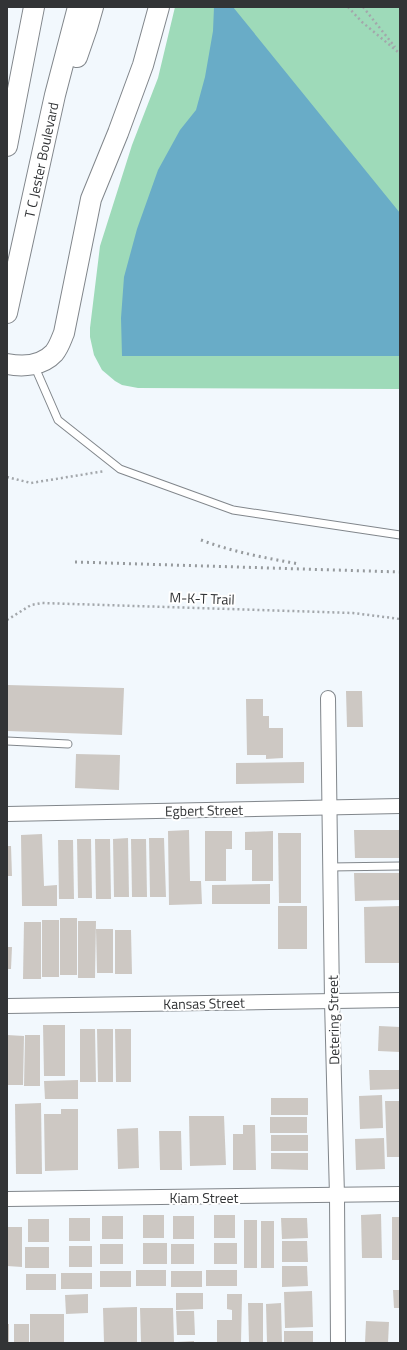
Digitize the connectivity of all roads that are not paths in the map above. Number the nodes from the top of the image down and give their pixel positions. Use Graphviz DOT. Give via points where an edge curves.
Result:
graph roads {
  1 [pos="20,7"];
  2 [pos="34,7"];
  3 [pos="78,7"];
  4 [pos="93,7"];
  5 [pos="159,7"];
  6 [pos="55,95"];
  7 [pos="16,99"];
  8 [pos="7,146"];
  9 [pos="7,313"];
  10 [pos="7,364"];
  11 [pos="34,364"];
  12 [pos="400,535"];
  13 [pos="328,698"];
  14 [pos="7,741"];
  15 [pos="68,744"];
  16 [pos="400,806"];
  17 [pos="330,807"];
  18 [pos="7,814"];
  19 [pos="330,866"];
  20 [pos="400,866"];
  21 [pos="400,1000"];
  22 [pos="332,1001"];
  23 [pos="7,1006"];
  24 [pos="400,1194"];
  25 [pos="337,1196"];
  26 [pos="7,1199"];
  27 [pos="338,1343"];
  1 -- 7 [label="main road"];
  2 -- 7 [label="main road"];
  3 -- 6 [label="main road, T C Jester Boulevard"];
  4 -- 6 [label="main road" via="74,64"];
  5 -- 11 [label="main road" via="143,65 91,199 64,333 54,353"];
  6 -- 9 [label="main road, T C Jester Boulevard"];
  7 -- 8 [label="main road"];
  10 -- 11 [label="main road"];
  11 -- 12 [label="lane" via="58,420 120,469 233,510"];
  13 -- 17 [label="street, Detering Street"];
  14 -- 15 [label="lane"];
  16 -- 17 [label="street, Egbert Street"];
  17 -- 18 [label="street, Egbert Street"];
  17 -- 19 [label="street, Detering Street"];
  19 -- 20 [label="lane"];
  19 -- 22 [label="street, Detering Street"];
  21 -- 22 [label="street, Kansas Street"];
  22 -- 23 [label="street, Kansas Street"];
  22 -- 25 [label="street, Detering Street"];
  24 -- 25 [label="street, Kiam Street"];
  25 -- 26 [label="street, Kiam Street"];
  25 -- 27 [label="street, Detering Street"];
}
